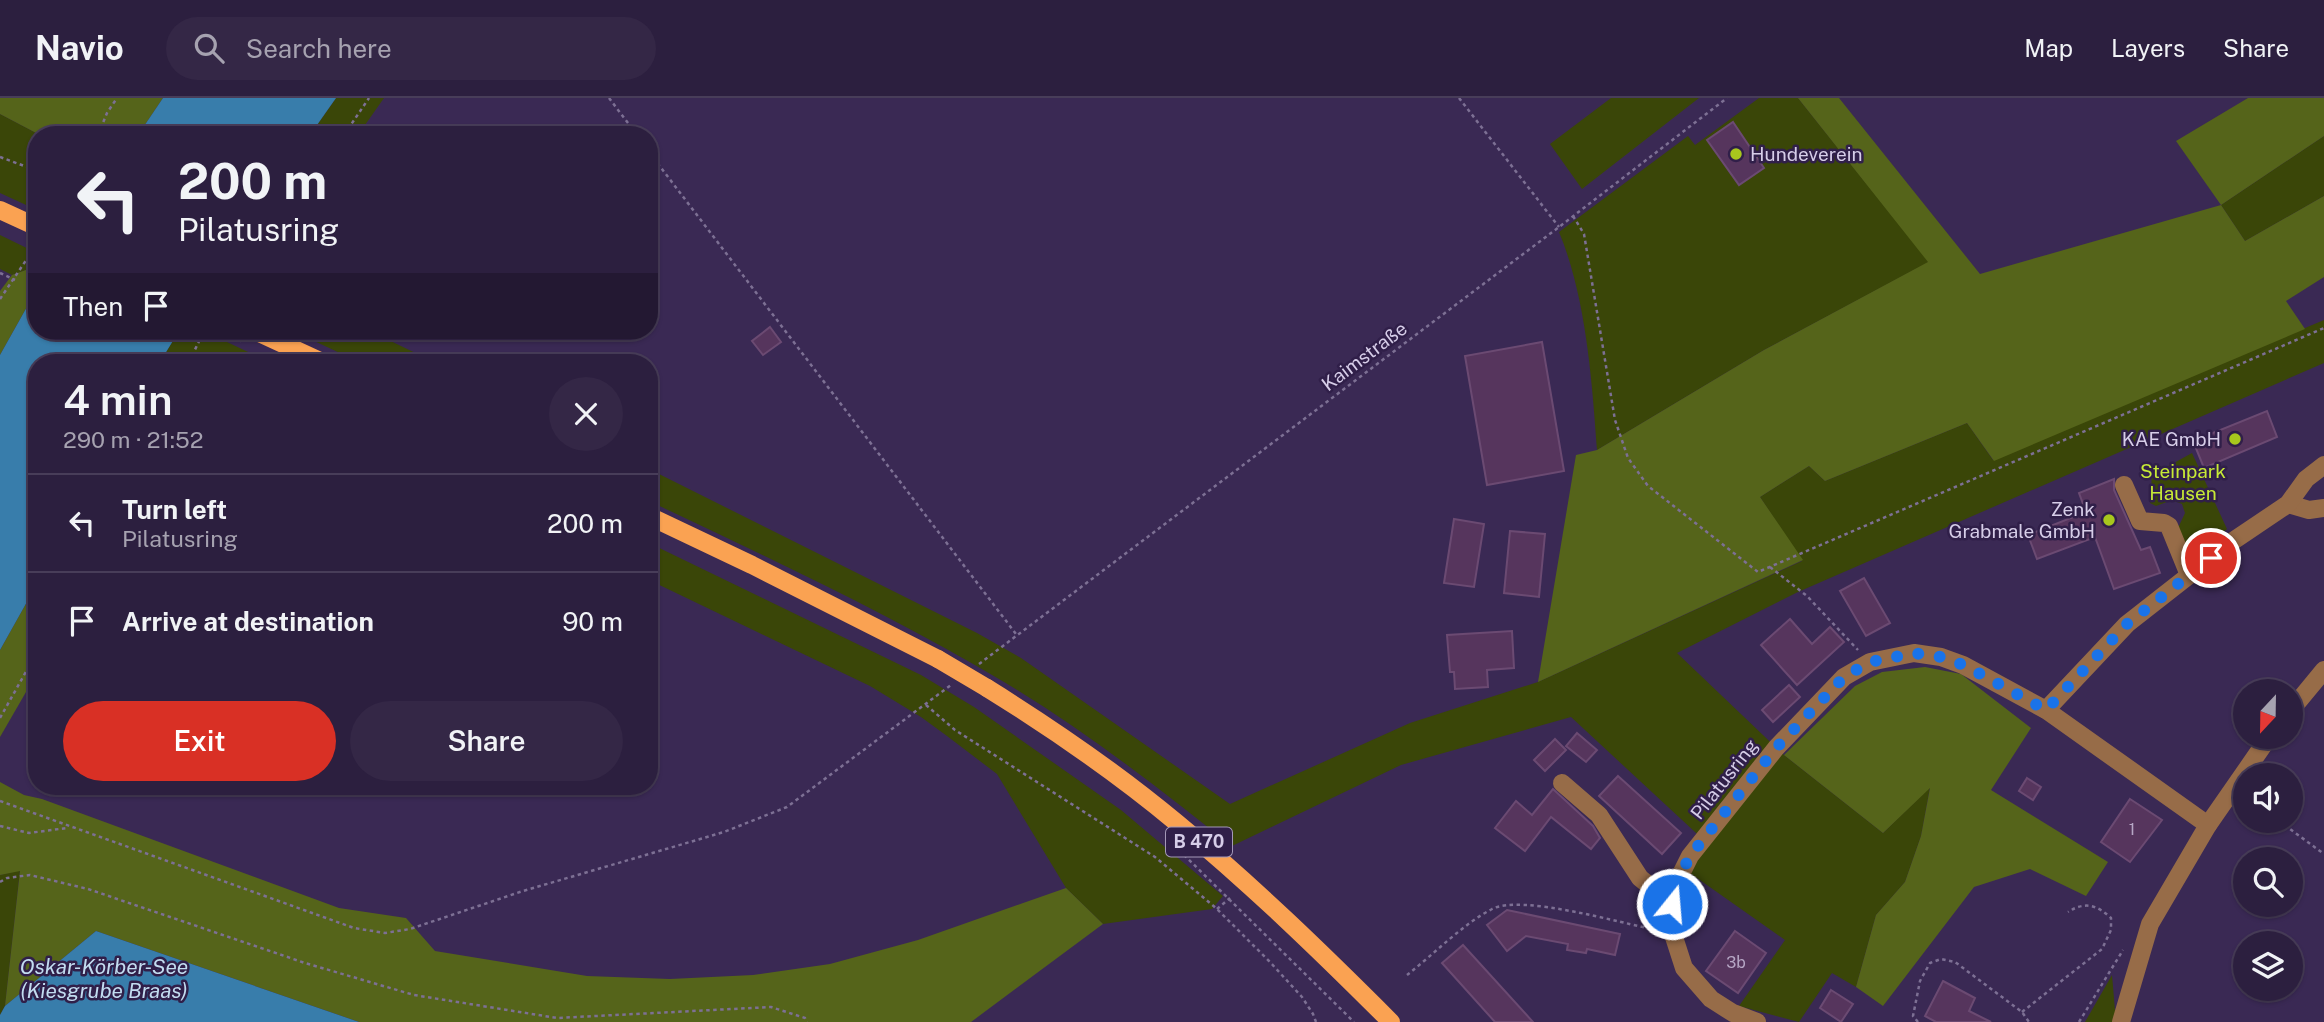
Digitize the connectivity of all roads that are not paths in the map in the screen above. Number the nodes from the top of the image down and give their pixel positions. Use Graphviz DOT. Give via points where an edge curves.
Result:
graph roads {
  1 [pos="0,210"];
  2 [pos="28,223"];
  3 [pos="274,340"];
  4 [pos="305,354"];
  5 [pos="2324,464"];
  6 [pos="2124,485"];
  7 [pos="2288,504"];
  8 [pos="2324,508"];
  9 [pos="658,520"];
  10 [pos="2189,575"];
  11 [pos="2324,670"];
  12 [pos="2303,695"];
  13 [pos="2046,710"];
  14 [pos="2261,749"];
  15 [pos="1562,783"];
  16 [pos="2208,825"];
  17 [pos="1672,904"];
  18 [pos="1391,1022"];
  19 [pos="1756,1022"];
  20 [pos="2120,1022"];
  1 -- 2 [label="main road"];
  3 -- 4 [label="main road"];
  5 -- 7 [label="street"];
  6 -- 10 [label="street" via="2140,521 2169,526"];
  7 -- 8 [label="street" via="2309,510"];
  7 -- 10 [label="street"];
  9 -- 18 [label="main road, B 470, bridge" via="937,659 1105,766 1177,823"];
  10 -- 13 [label="street" via="2127,624"];
  11 -- 12 [label="street"];
  13 -- 16 [label="street, Pilatusring"];
  13 -- 17 [label="street, Pilatusring" via="1941,657 1914,653 1870,662 1844,677 1776,748 1690,856"];
  14 -- 16 [label="street"];
  15 -- 17 [label="street" via="1599,816 1640,878"];
  16 -- 20 [label="street" via="2150,924"];
  17 -- 19 [label="street, Pilatusring" via="1672,934 1684,968 1711,999"];
}
